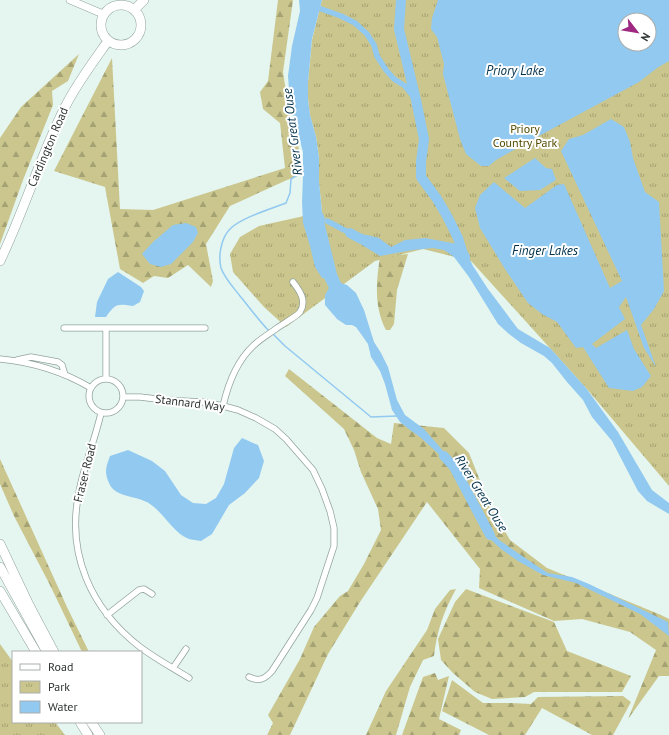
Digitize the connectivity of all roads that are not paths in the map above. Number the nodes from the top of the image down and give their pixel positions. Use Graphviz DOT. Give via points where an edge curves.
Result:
graph roads {
  1 [pos="70,0"];
  2 [pos="144,0"];
  3 [pos="135,9"];
  4 [pos="104,14"];
  5 [pos="108,41"];
  6 [pos="0,261"];
  7 [pos="293,282"];
  8 [pos="64,328"];
  9 [pos="106,328"];
  10 [pos="205,328"];
  11 [pos="0,359"];
  12 [pos="17,360"];
  13 [pos="65,375"];
  14 [pos="106,379"];
  15 [pos="91,388"];
  16 [pos="124,397"];
  17 [pos="223,406"];
  18 [pos="100,413"];
  19 [pos="0,544"];
  20 [pos="0,567"];
  21 [pos="0,591"];
  22 [pos="152,594"];
  23 [pos="0,604"];
  24 [pos="107,615"];
  25 [pos="18,623"];
  26 [pos="186,649"];
  27 [pos="35,651"];
  28 [pos="47,651"];
  29 [pos="53,651"];
  30 [pos="173,668"];
  31 [pos="189,678"];
  32 [pos="249,678"];
  33 [pos="81,723"];
  34 [pos="92,723"];
  35 [pos="88,735"];
  36 [pos="100,735"];
  1 -- 4 [label="street"];
  2 -- 3 [label="main road"];
  3 -- 4 [label="main road" via="126,4 116,4"];
  3 -- 5 [label="main road" via="141,17 142,27 138,36 131,43 123,45"];
  4 -- 5 [label="main road" via="101,28"];
  5 -- 6 [label="main road, Cardington Road" via="65,106"];
  7 -- 17 [label="street" via="303,297 299,314 252,347 230,380"];
  8 -- 9 [label="street"];
  9 -- 10 [label="street"];
  9 -- 14 [label="street"];
  11 -- 12 [label="street"];
  12 -- 13 [label="street"];
  12 -- 13 [label="street" via="31,356 58,362 62,365"];
  13 -- 15 [label="street"];
  14 -- 15 [label="street"];
  14 -- 16 [label="street" via="119,384"];
  15 -- 18 [label="street" via="89,400"];
  16 -- 17 [label="street, Stannard Way" via="204,402"];
  16 -- 18 [label="street" via="113,413"];
  17 -- 32 [label="street, Stannard Way" via="256,418 275,429 291,444 313,470 334,528 334,546 311,610 267,677 260,680"];
  18 -- 24 [label="street, Fraser Road" via="79,492 75,533 77,549 88,584"];
  19 -- 29 [label="main road"];
  20 -- 28 [label="main road"];
  21 -- 25 [label="main road"];
  22 -- 24 [label="street" via="144,589 139,590"];
  23 -- 25 [label="main road"];
  24 -- 30 [label="street, Fraser Road" via="141,648"];
  25 -- 27 [label="main road"];
  26 -- 30 [label="street"];
  30 -- 31 [label="street, Fraser Road"];
  33 -- 35 [label="main road"];
  34 -- 36 [label="main road"];
}
